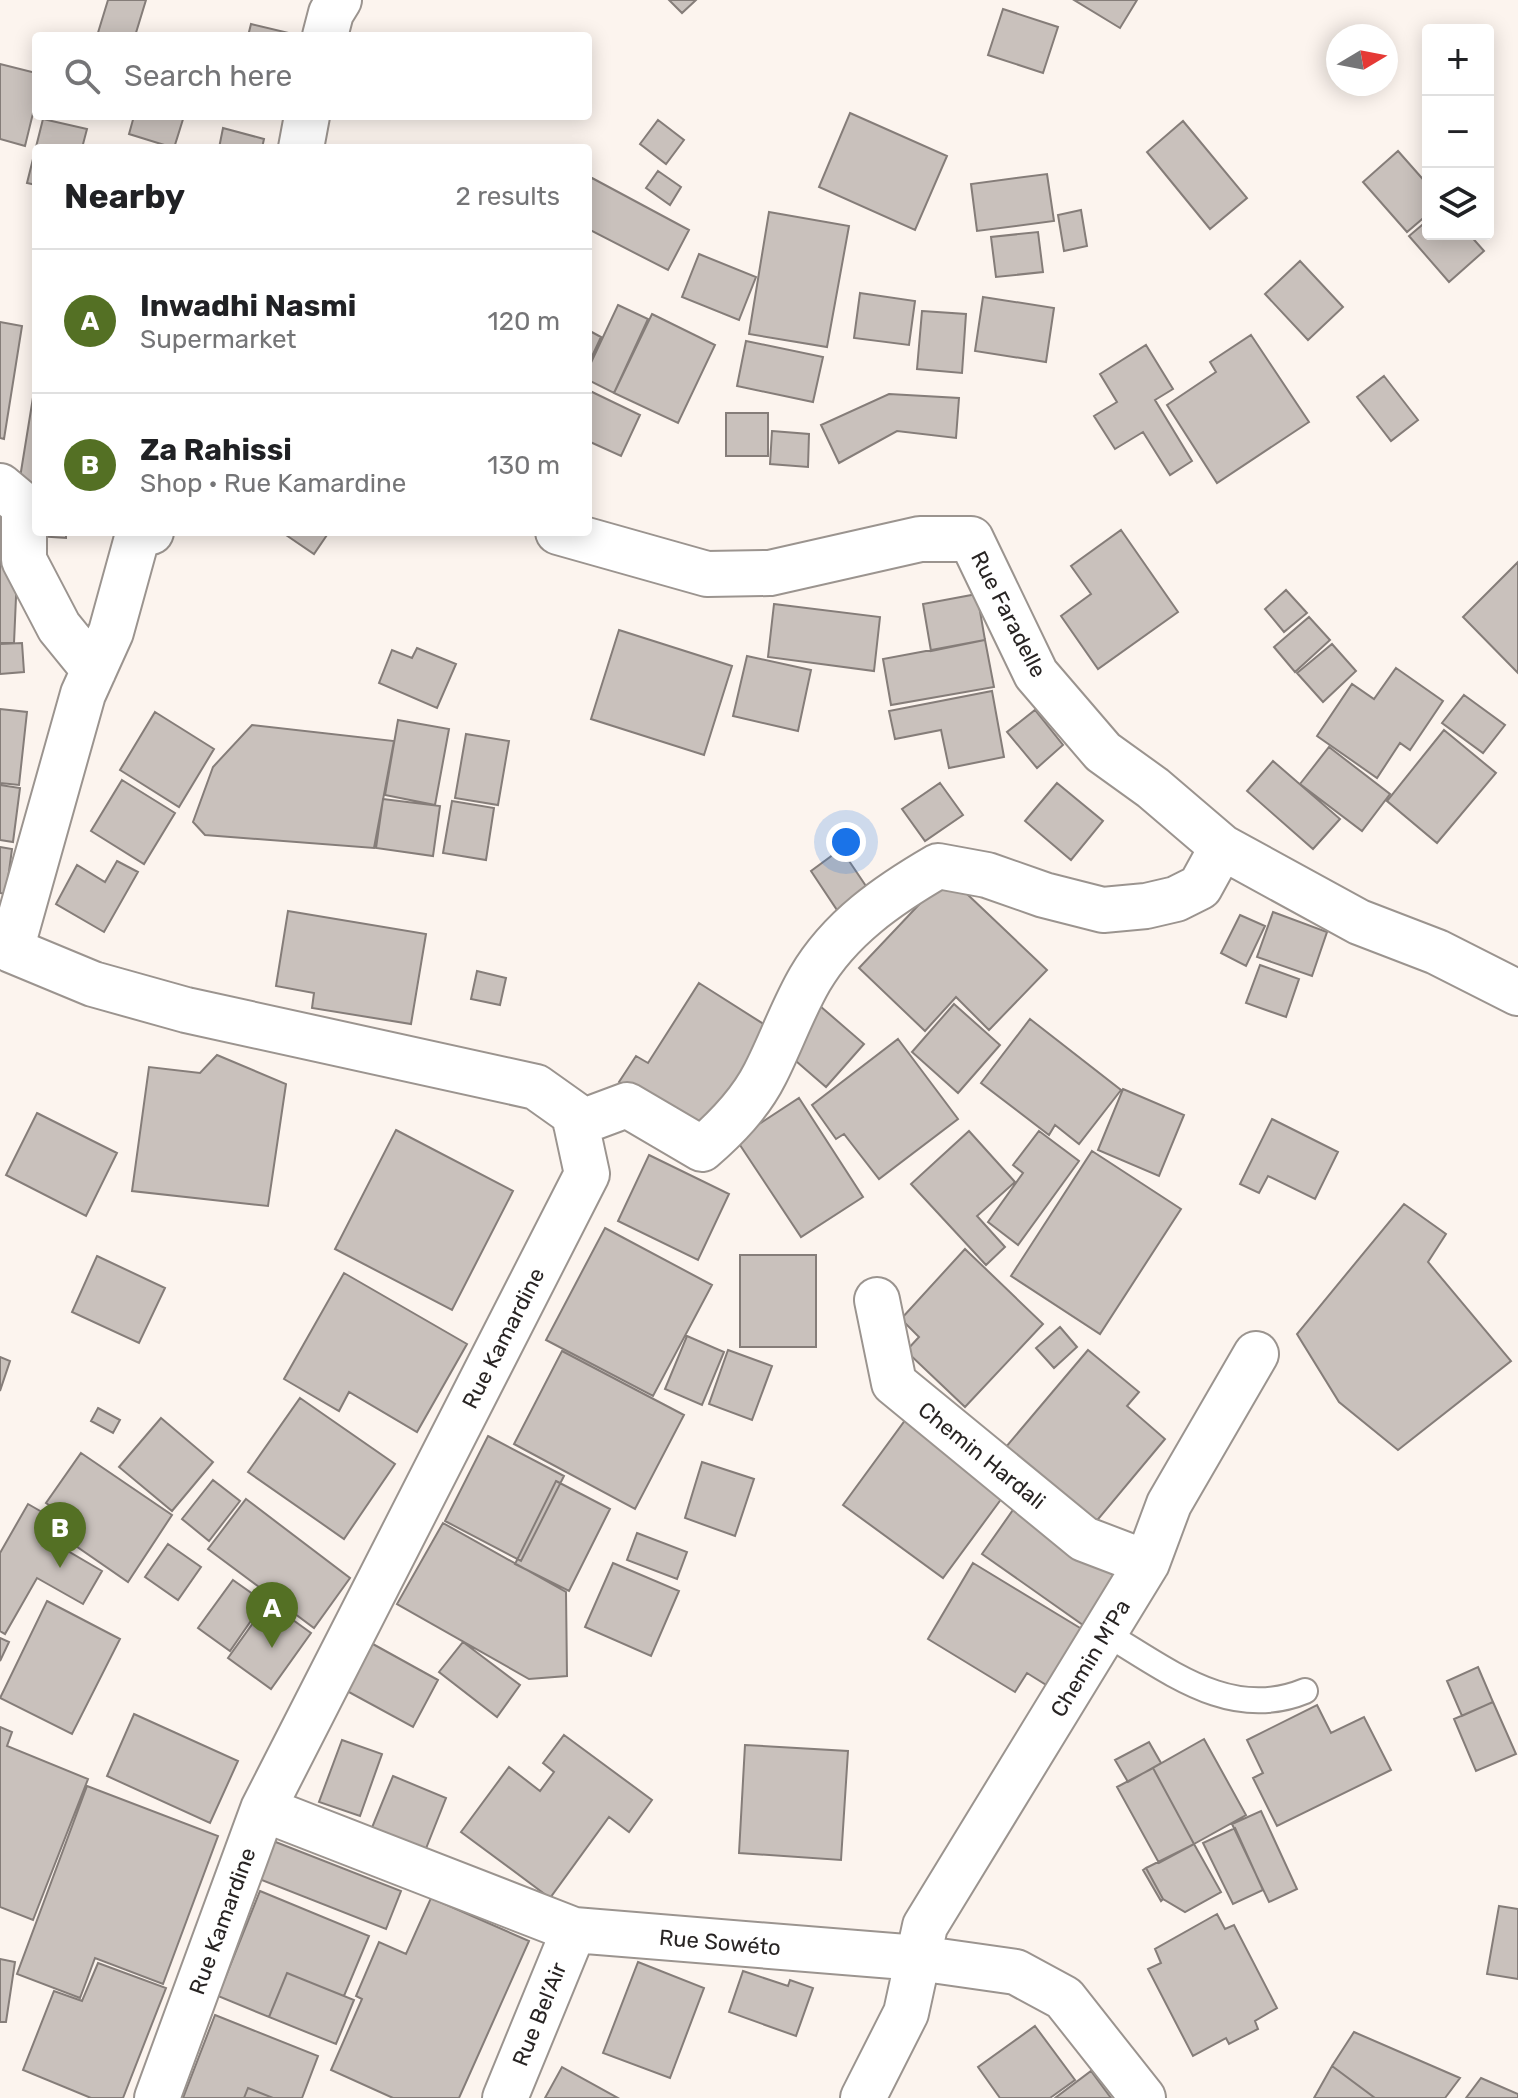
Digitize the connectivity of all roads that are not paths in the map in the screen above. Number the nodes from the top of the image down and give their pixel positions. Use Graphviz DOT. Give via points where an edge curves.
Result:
graph roads {
  1 [pos="339,0"];
  2 [pos="326,32"];
  3 [pos="306,120"];
  4 [pos="302,144"];
  5 [pos="0,486"];
  6 [pos="141,536"];
  7 [pos="572,536"];
  8 [pos="94,670"];
  9 [pos="1222,847"];
  10 [pos="1518,993"];
  11 [pos="576,1124"];
  12 [pos="877,1300"];
  13 [pos="1256,1354"];
  14 [pos="1147,1563"];
  15 [pos="1105,1633"];
  16 [pos="1305,1691"];
  17 [pos="263,1809"];
  18 [pos="574,1930"];
  19 [pos="918,1958"];
  20 [pos="157,2098"];
  21 [pos="505,2098"];
  22 [pos="863,2098"];
  23 [pos="1143,2098"];
  1 -- 2 [label="street"];
  3 -- 4 [label="street"];
  5 -- 8 [label="street" via="24,506 24,560 59,627"];
  6 -- 8 [label="street"];
  7 -- 9 [label="street, Rue Faradelle" via="707,574 770,573 920,539 971,539 1036,674 1103,752"];
  8 -- 11 [label="street" via="11,950 93,984 186,1010 536,1087 574,1114"];
  9 -- 10 [label="street, Rue Faradelle" via="1359,922 1437,952"];
  9 -- 11 [label="street" via="1200,887 1176,899 1103,910 938,866 848,929 811,976 764,1077 732,1122 702,1149 627,1105"];
  11 -- 17 [label="street, Rue Kamardine" via="587,1174"];
  12 -- 14 [label="street, Chemin Hardali" via="894,1383 1084,1539"];
  13 -- 14 [label="street, Chemin M'Pa" via="1169,1504"];
  14 -- 15 [label="street, Chemin M'Pa"];
  15 -- 16 [label="lane" via="1231,1700 1262,1702"];
  15 -- 19 [label="street, Chemin M'Pa" via="925,1926"];
  17 -- 18 [label="street, Rue Sowéto"];
  17 -- 20 [label="street, Rue Kamardine"];
  18 -- 19 [label="street, Rue Sowéto"];
  18 -- 21 [label="street, Rue Bel’Air"];
  19 -- 22 [label="street, Chemin M'Pa" via="906,2013"];
  19 -- 23 [label="street, Rue Sowéto" via="1016,1972 1064,1998"];
}
